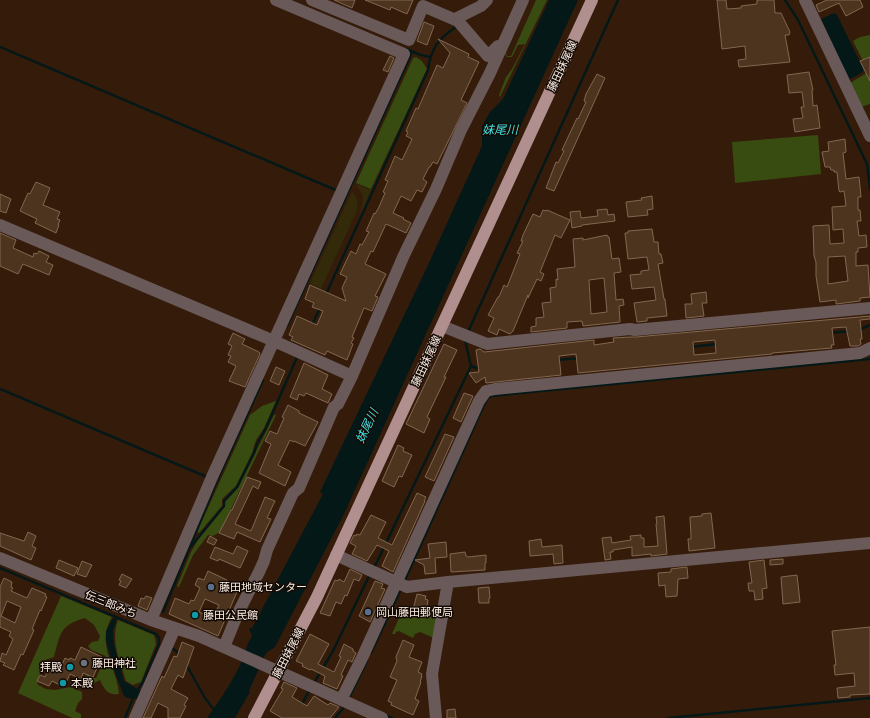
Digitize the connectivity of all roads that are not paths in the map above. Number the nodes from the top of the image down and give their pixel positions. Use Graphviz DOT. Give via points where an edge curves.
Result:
graph roads {
  1 [pos="276,0"];
  2 [pos="312,0"];
  3 [pos="487,0"];
  4 [pos="523,0"];
  5 [pos="592,0"];
  6 [pos="804,0"];
  7 [pos="424,3"];
  8 [pos="459,23"];
  9 [pos="502,46"];
  10 [pos="406,48"];
  11 [pos="488,56"];
  12 [pos="490,73"];
  13 [pos="870,136"];
  14 [pos="0,225"];
  15 [pos="870,308"];
  16 [pos="442,326"];
  17 [pos="277,340"];
  18 [pos="870,348"];
  19 [pos="352,376"];
  20 [pos="870,543"];
  21 [pos="336,555"];
  22 [pos="0,558"];
  23 [pos="448,582"];
  24 [pos="400,584"];
  25 [pos="151,620"];
  26 [pos="175,628"];
  27 [pos="224,647"];
  28 [pos="278,672"];
  29 [pos="352,706"];
  30 [pos="134,718"];
  31 [pos="254,718"];
  32 [pos="382,718"];
  33 [pos="436,718"];
  1 -- 10 [label="street"];
  2 -- 10 [label="street"];
  3 -- 8 [label="street"];
  4 -- 9 [label="street"];
  5 -- 16 [label="main road, 藤田妹尾線"];
  6 -- 13 [label="street"];
  7 -- 8 [label="street"];
  7 -- 10 [label="street"];
  8 -- 11 [label="street"];
  9 -- 11 [label="street" via="498,46"];
  9 -- 12 [label="street"];
  10 -- 17 [label="street"];
  11 -- 12 [label="street"];
  12 -- 19 [label="street" via="404,255"];
  14 -- 17 [label="street"];
  15 -- 16 [label="street" via="487,344"];
  16 -- 21 [label="main road, 藤田妹尾線"];
  17 -- 19 [label="street" via="299,353"];
  17 -- 25 [label="street" via="212,477"];
  18 -- 24 [label="street" via="860,353 490,389 479,401"];
  19 -- 27 [label="street" via="334,408 299,488 293,492 260,572 238,613"];
  20 -- 23 [label="street"];
  21 -- 24 [label="street"];
  21 -- 28 [label="main road, 藤田妹尾線"];
  22 -- 25 [label="street, 伝三郎みち"];
  23 -- 24 [label="street"];
  23 -- 33 [label="street" via="432,674"];
  24 -- 29 [label="street"];
  25 -- 26 [label="street, 伝三郎みち"];
  26 -- 27 [label="street, 伝三郎みち"];
  26 -- 30 [label="street"];
  27 -- 28 [label="street, 伝三郎みち"];
  28 -- 29 [label="street, 伝三郎みち"];
  28 -- 31 [label="main road, 藤田妹尾線"];
  29 -- 32 [label="street, 伝三郎みち"];
}
